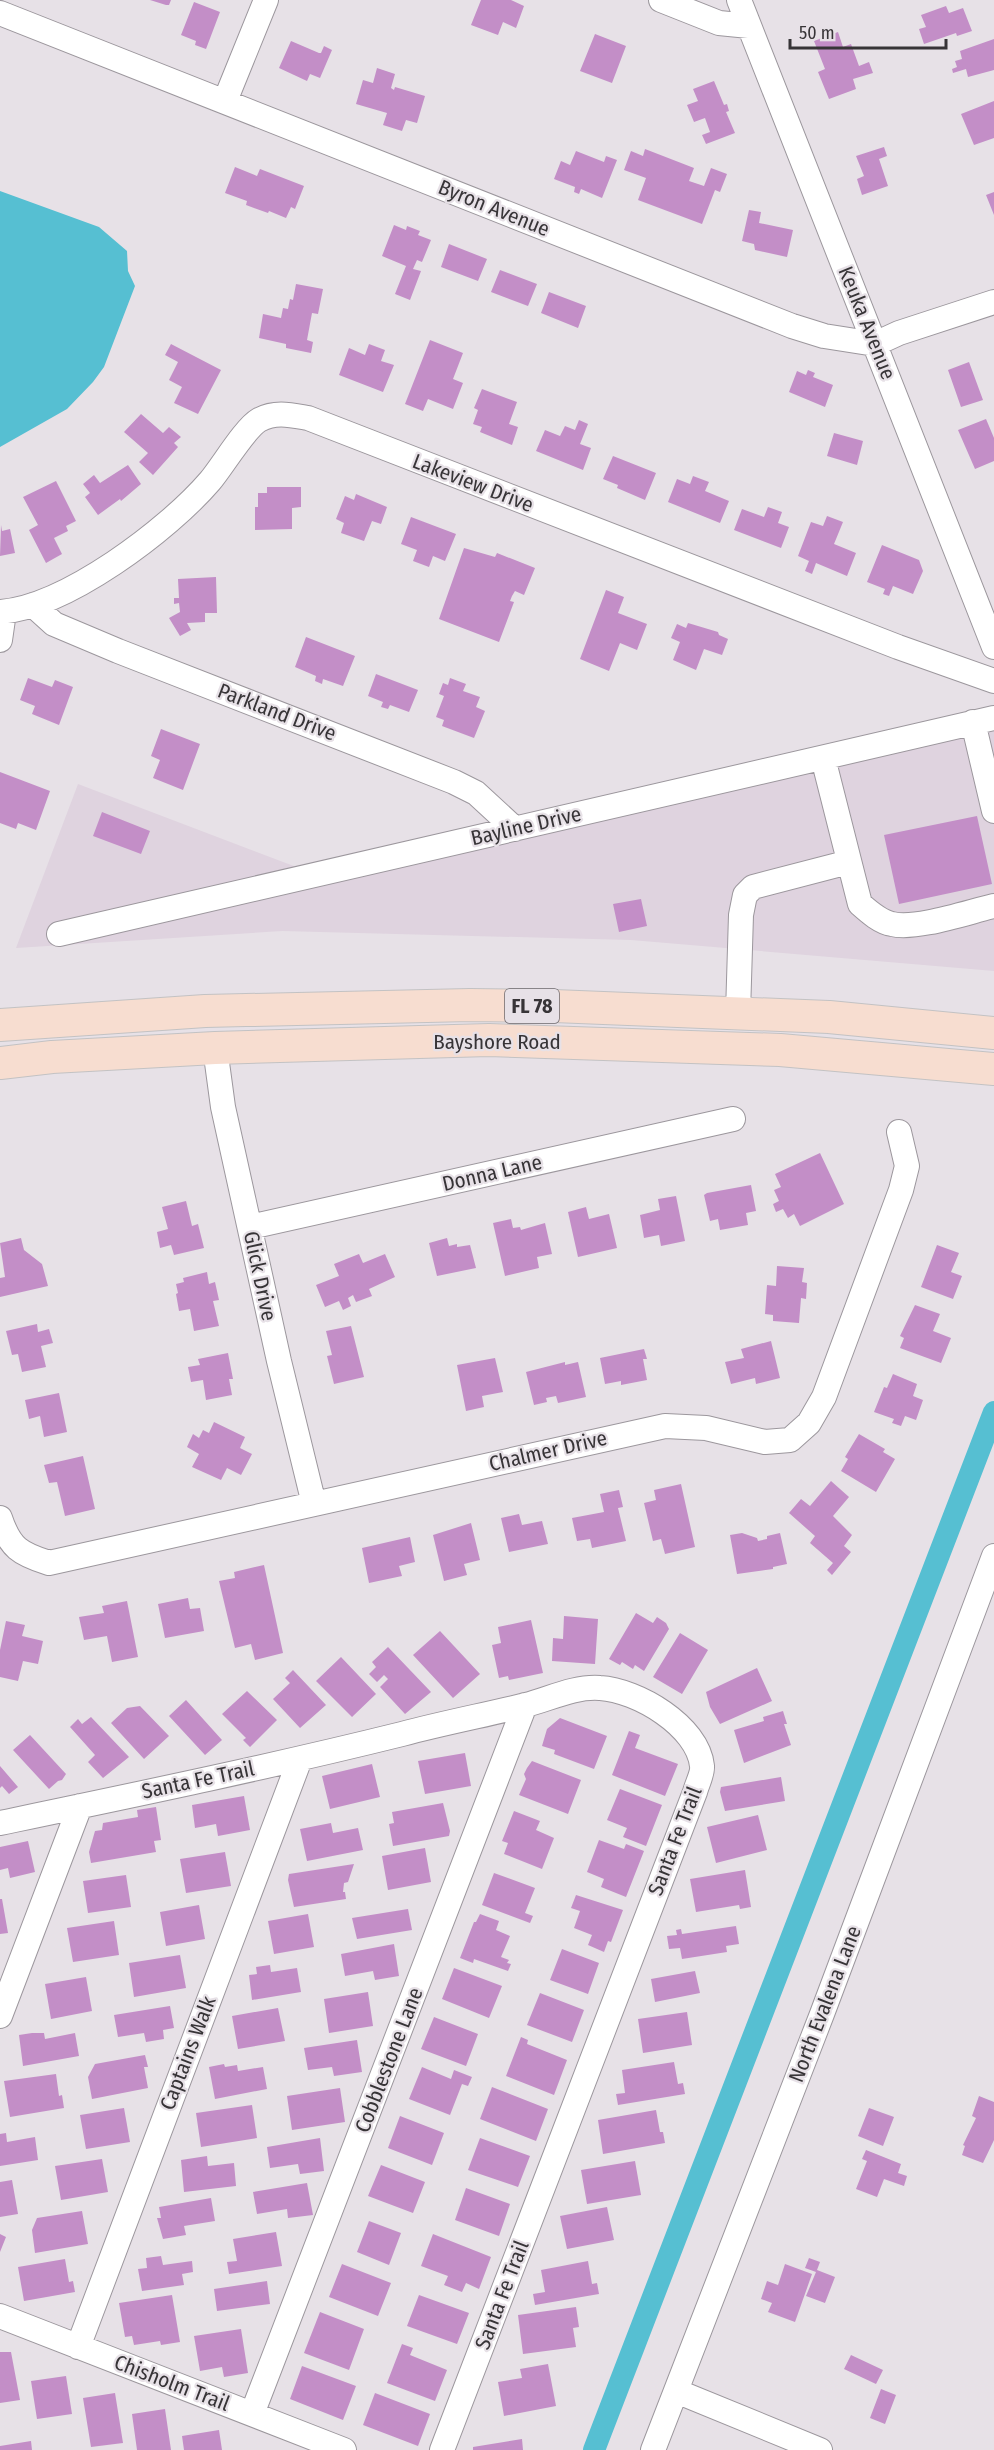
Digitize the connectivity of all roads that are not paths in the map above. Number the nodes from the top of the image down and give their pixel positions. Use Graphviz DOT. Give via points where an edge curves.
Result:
graph roads {
  1 [pos="266,0"];
  2 [pos="661,0"];
  3 [pos="739,0"];
  4 [pos="0,13"];
  5 [pos="749,26"];
  6 [pos="225,102"];
  7 [pos="994,302"];
  8 [pos="875,344"];
  9 [pos="33,606"];
  10 [pos="2,612"];
  11 [pos="0,640"];
  12 [pos="994,647"];
  13 [pos="994,681"];
  14 [pos="983,720"];
  15 [pos="823,758"];
  16 [pos="994,811"];
  17 [pos="515,829"];
  18 [pos="849,862"];
  19 [pos="994,906"];
  20 [pos="59,934"];
  21 [pos="738,1013"];
  22 [pos="0,1025"];
  23 [pos="994,1033"];
  24 [pos="215,1048"];
  25 [pos="0,1063"];
  26 [pos="994,1069"];
  27 [pos="733,1119"];
  28 [pos="899,1132"];
  29 [pos="250,1227"];
  30 [pos="314,1504"];
  31 [pos="0,1518"];
  32 [pos="994,1556"];
  33 [pos="525,1705"];
  34 [pos="300,1759"];
  35 [pos="80,1806"];
  36 [pos="0,1823"];
  37 [pos="0,2016"];
  38 [pos="0,2316"];
  39 [pos="78,2347"];
  40 [pos="676,2391"];
  41 [pos="252,2414"];
  42 [pos="344,2450"];
  43 [pos="442,2450"];
  44 [pos="653,2450"];
  45 [pos="820,2450"];
  1 -- 6 [label="street"];
  2 -- 5 [label="street" via="719,23"];
  3 -- 5 [label="street, Keuka Avenue"];
  4 -- 6 [label="street, Byron Avenue"];
  5 -- 8 [label="street, Keuka Avenue"];
  6 -- 8 [label="street, Byron Avenue" via="792,326"];
  7 -- 8 [label="street"];
  8 -- 12 [label="street, Keuka Avenue"];
  9 -- 10 [label="street, Lakeview Drive"];
  9 -- 13 [label="street, Lakeview Drive" via="65,592 135,549 210,482 258,420 284,413 308,418"];
  9 -- 17 [label="street, Parkland Drive" via="54,624 75,633 454,782 476,793"];
  10 -- 11 [label="street"];
  14 -- 15 [label="street, Bayline Drive"];
  14 -- 16 [label="street"];
  15 -- 17 [label="street, Bayline Drive"];
  15 -- 18 [label="street"];
  17 -- 20 [label="street, Bayline Drive"];
  18 -- 19 [label="street" via="860,904 891,924 909,926"];
  18 -- 21 [label="street" via="753,887 745,895"];
  21 -- 22 [label="main road, Bayshore Road / FL 78" via="470,1005 205,1011"];
  21 -- 23 [label="main road, Bayshore Road / FL 78" via="829,1017"];
  24 -- 25 [label="main road, Bayshore Road / FL 78"];
  24 -- 26 [label="main road, Bayshore Road / FL 78" via="489,1040 780,1050"];
  24 -- 29 [label="street, Glick Drive" via="223,1107"];
  27 -- 29 [label="street, Donna Lane"];
  28 -- 30 [label="street, Chalmer Drive" via="907,1166 901,1190 824,1397 809,1423 790,1440 765,1442 706,1428 665,1426"];
  29 -- 30 [label="street, Glick Drive"];
  30 -- 31 [label="street, Chalmer Drive" via="49,1563 24,1555 6,1536"];
  32 -- 40 [label="street, North Evalena Lane"];
  33 -- 34 [label="street, Santa Fe Trail"];
  33 -- 41 [label="street, Cobblestone Lane"];
  33 -- 43 [label="street, Santa Fe Trail" via="577,1690 601,1688 623,1694 682,1726 696,1745 702,1767"];
  34 -- 35 [label="street, Santa Fe Trail"];
  34 -- 39 [label="street, Captains Walk"];
  35 -- 36 [label="street, Santa Fe Trail"];
  35 -- 37 [label="street"];
  38 -- 39 [label="street, Chisholm Trail"];
  39 -- 41 [label="street, Chisholm Trail"];
  40 -- 44 [label="street, North Evalena Lane"];
  40 -- 45 [label="street"];
  41 -- 42 [label="street, Chisholm Trail"];
}
